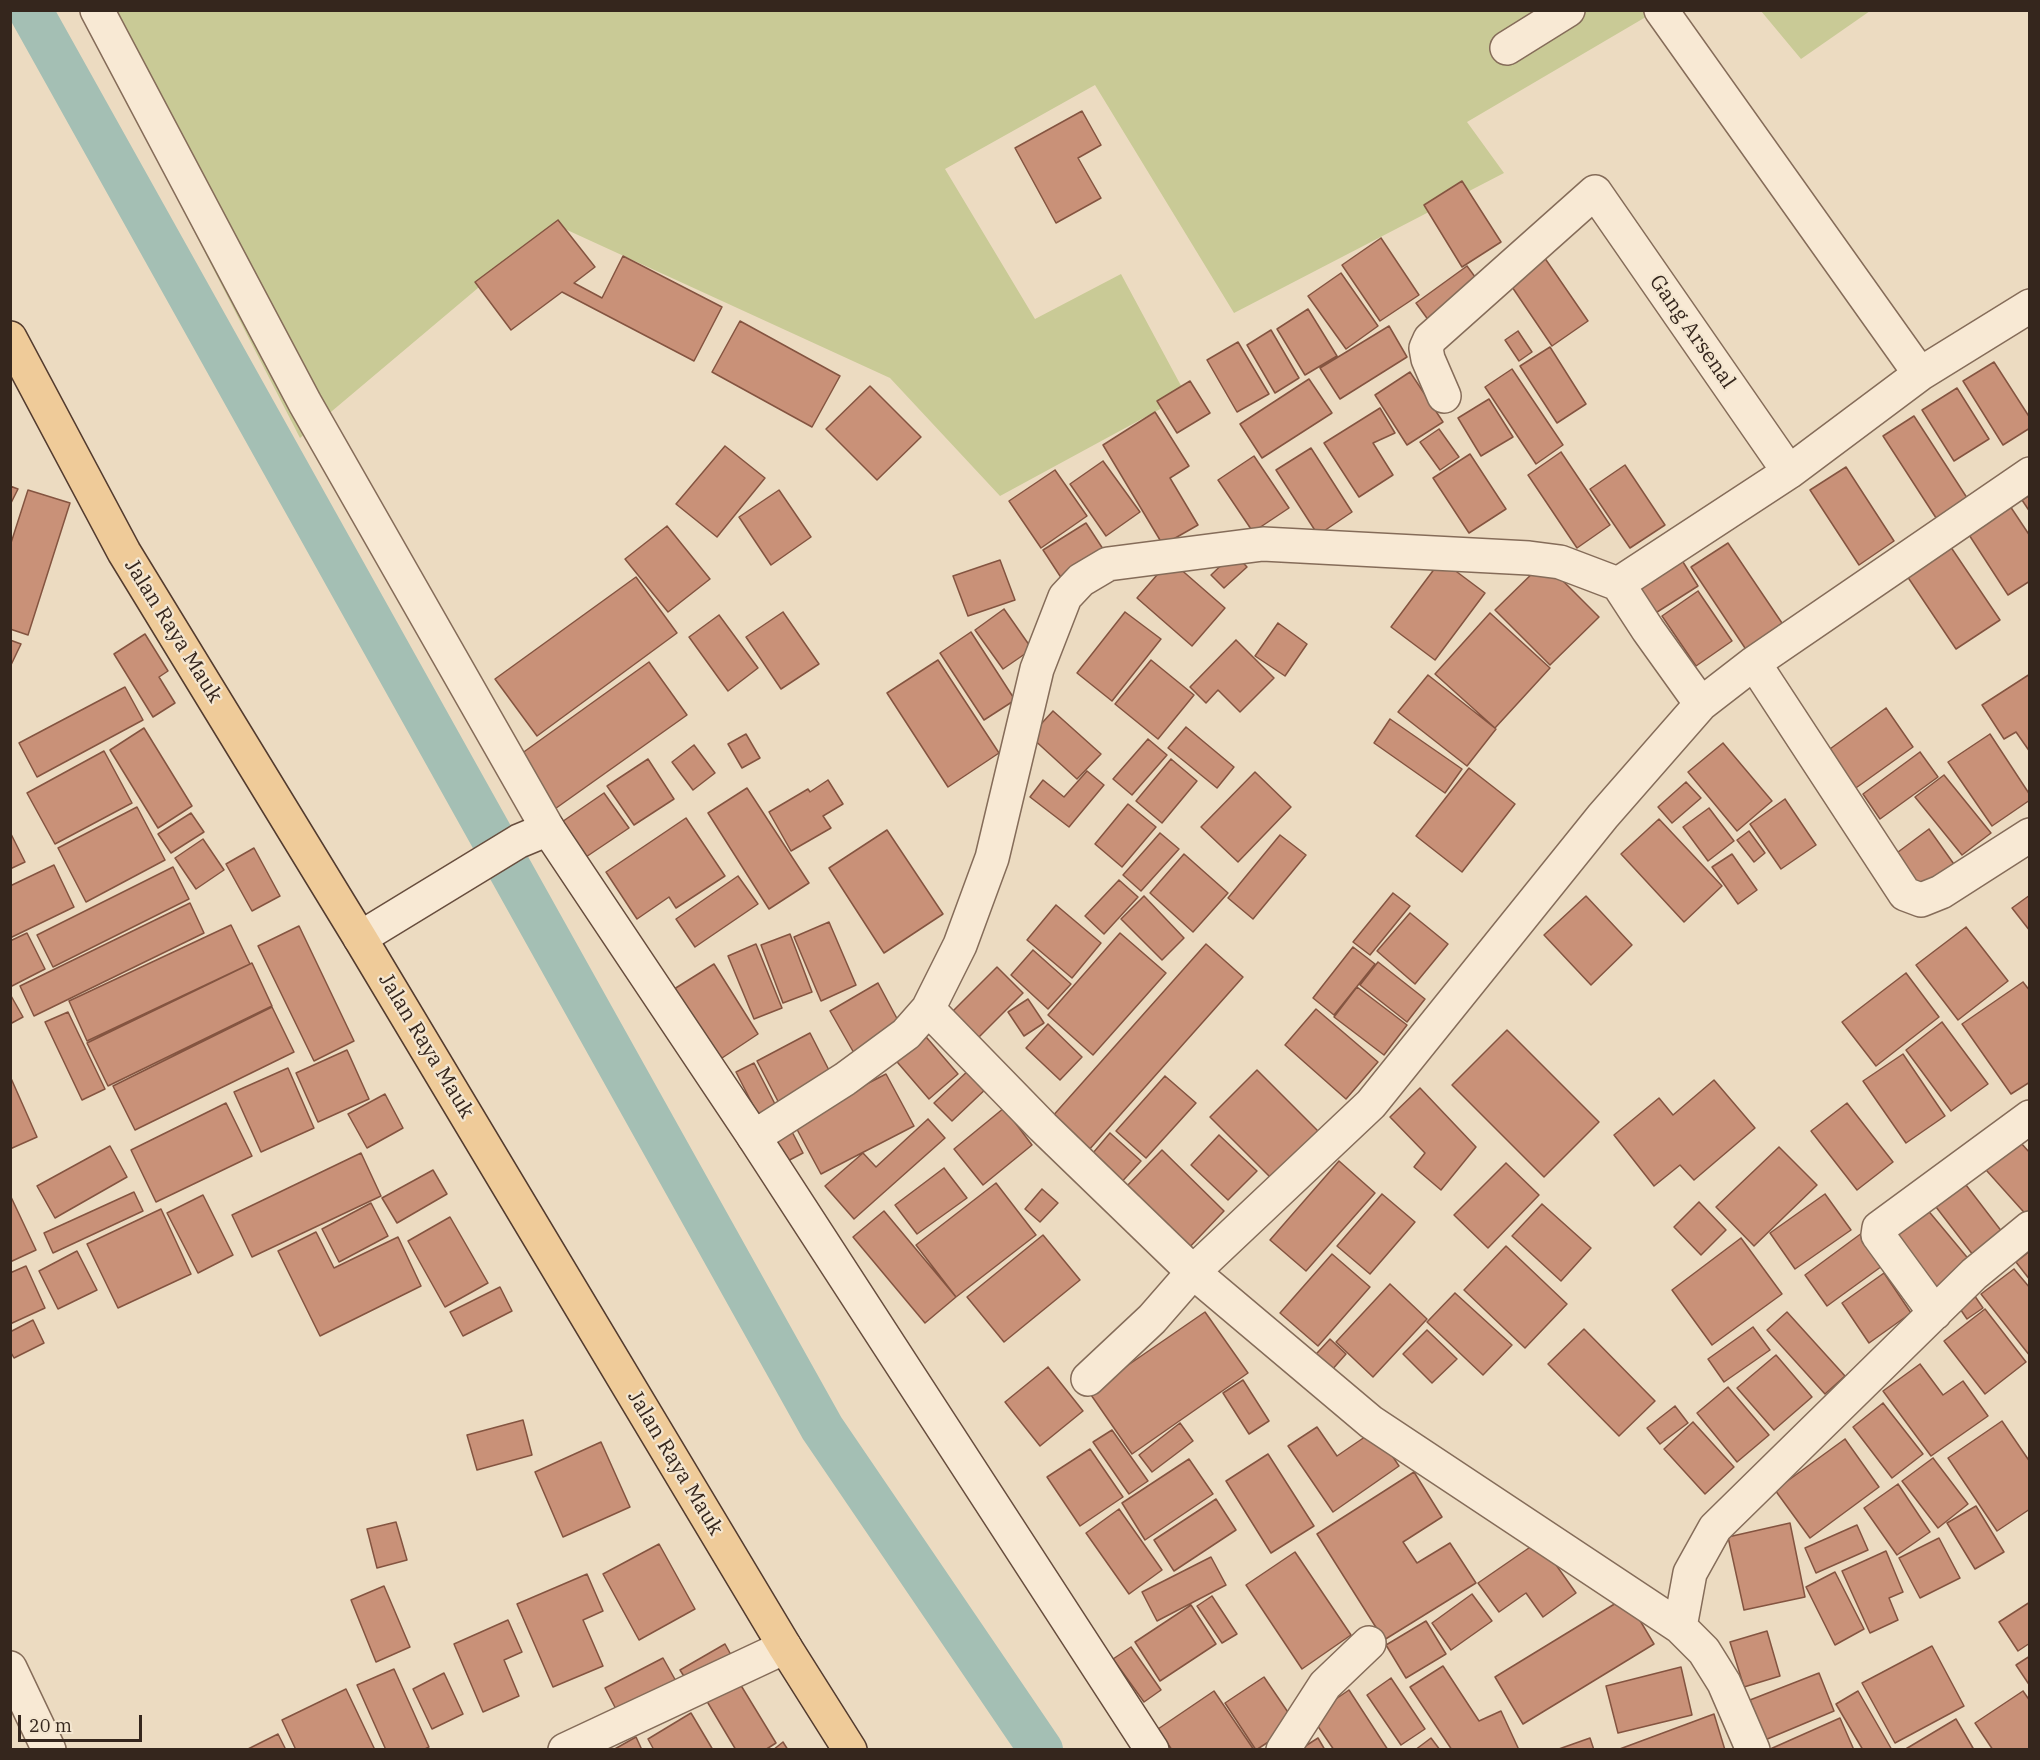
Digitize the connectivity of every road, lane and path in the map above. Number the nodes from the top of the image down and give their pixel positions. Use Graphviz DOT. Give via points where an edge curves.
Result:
graph roads {
  1 [pos="97,10"];
  2 [pos="1568,10"];
  3 [pos="1661,10"];
  4 [pos="1507,48"];
  5 [pos="2030,306"];
  6 [pos="10,338"];
  7 [pos="1920,374"];
  8 [pos="1444,396"];
  9 [pos="1789,472"];
  10 [pos="2030,474"];
  11 [pos="1618,584"];
  12 [pos="1754,663"];
  13 [pos="1701,704"];
  14 [pos="548,829"];
  15 [pos="2030,835"];
  16 [pos="360,938"];
  17 [pos="927,1009"];
  18 [pos="2030,1117"];
  19 [pos="754,1137"];
  20 [pos="2030,1228"];
  21 [pos="1193,1272"];
  22 [pos="1935,1313"];
  23 [pos="1088,1379"];
  24 [pos="1680,1627"];
  25 [pos="1369,1643"];
  26 [pos="785,1647"];
  27 [pos="14,1683"];
  28 [pos="49,1749"];
  29 [pos="565,1749"];
  30 [pos="850,1749"];
  31 [pos="1152,1749"];
  32 [pos="1283,1749"];
  33 [pos="1753,1749"];
  1 -- 14 [label="street" via="305,403"];
  2 -- 4 [label="street"];
  3 -- 7 [label="street"];
  5 -- 7 [label="street"];
  6 -- 16 [label="main road, Jalan Raya Mauk" via="124,552"];
  7 -- 9 [label="street"];
  8 -- 9 [label="street, Gang Arsenal" via="1428,359 1426,348 1430,339 1595,192"];
  9 -- 11 [label="street"];
  10 -- 12 [label="street"];
  11 -- 13 [label="street"];
  11 -- 17 [label="street" via="1560,562 1529,558 1263,544 1108,564 1081,580 1065,597 1037,669 992,858 960,945"];
  12 -- 13 [label="street"];
  12 -- 15 [label="street" via="1905,894 1921,900 1941,892"];
  13 -- 21 [label="street" via="1603,816 1371,1104"];
  14 -- 16 [label="street" via="519,841"];
  14 -- 19 [label="street"];
  16 -- 26 [label="main road, Jalan Raya Mauk"];
  17 -- 19 [label="street" via="906,1034 845,1079"];
  17 -- 21 [label="street"];
  18 -- 22 [label="street" via="1879,1228 1878,1235"];
  19 -- 31 [label="street"];
  20 -- 22 [label="street" via="1974,1274"];
  21 -- 23 [label="street"];
  21 -- 24 [label="street" via="1371,1422"];
  22 -- 24 [label="street" via="1715,1528 1690,1573"];
  24 -- 33 [label="street" via="1704,1651 1724,1683"];
  25 -- 32 [label="street" via="1325,1685"];
  26 -- 29 [label="street"];
  26 -- 30 [label="main road, Jalan Raya Mauk"];
  27 -- 28 [label="street"];
}
